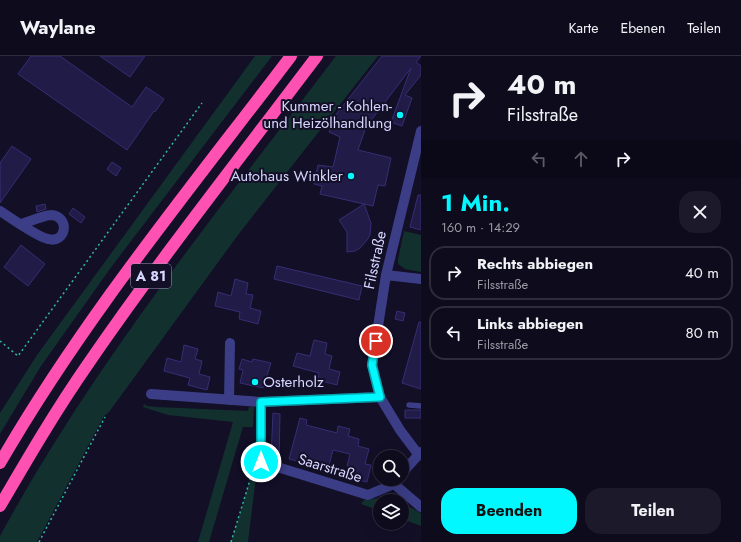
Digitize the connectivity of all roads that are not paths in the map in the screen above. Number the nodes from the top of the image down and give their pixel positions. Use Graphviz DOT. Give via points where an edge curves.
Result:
graph roads {
  1 [pos="291,56"];
  2 [pos="317,56"];
  3 [pos="421,131"];
  4 [pos="419,147"];
  5 [pos="0,211"];
  6 [pos="21,224"];
  7 [pos="386,275"];
  8 [pos="421,279"];
  9 [pos="230,342"];
  10 [pos="151,394"];
  11 [pos="380,397"];
  12 [pos="229,400"];
  13 [pos="261,402"];
  14 [pos="409,406"];
  15 [pos="421,406"];
  16 [pos="420,453"];
  17 [pos="0,463"];
  18 [pos="409,465"];
  19 [pos="387,486"];
  20 [pos="400,486"];
  21 [pos="0,506"];
  22 [pos="421,506"];
  1 -- 17 [label="highway, A 81" via="68,354"];
  2 -- 21 [label="highway, A 81" via="138,293 87,365 32,450"];
  3 -- 4 [label="street, Filsstraße"];
  4 -- 7 [label="street, Filsstraße"];
  5 -- 6 [label="street"];
  7 -- 8 [label="street"];
  7 -- 11 [label="street, Filsstraße" via="372,365"];
  9 -- 12 [label="street"];
  10 -- 12 [label="street"];
  11 -- 13 [label="street"];
  11 -- 16 [label="street, Filsstraße" via="400,430"];
  12 -- 13 [label="street"];
  13 -- 19 [label="street, Saarstraße" via="261,462 368,495"];
  14 -- 15 [label="lane"];
  16 -- 18 [label="street"];
  20 -- 22 [label="street"];
}
